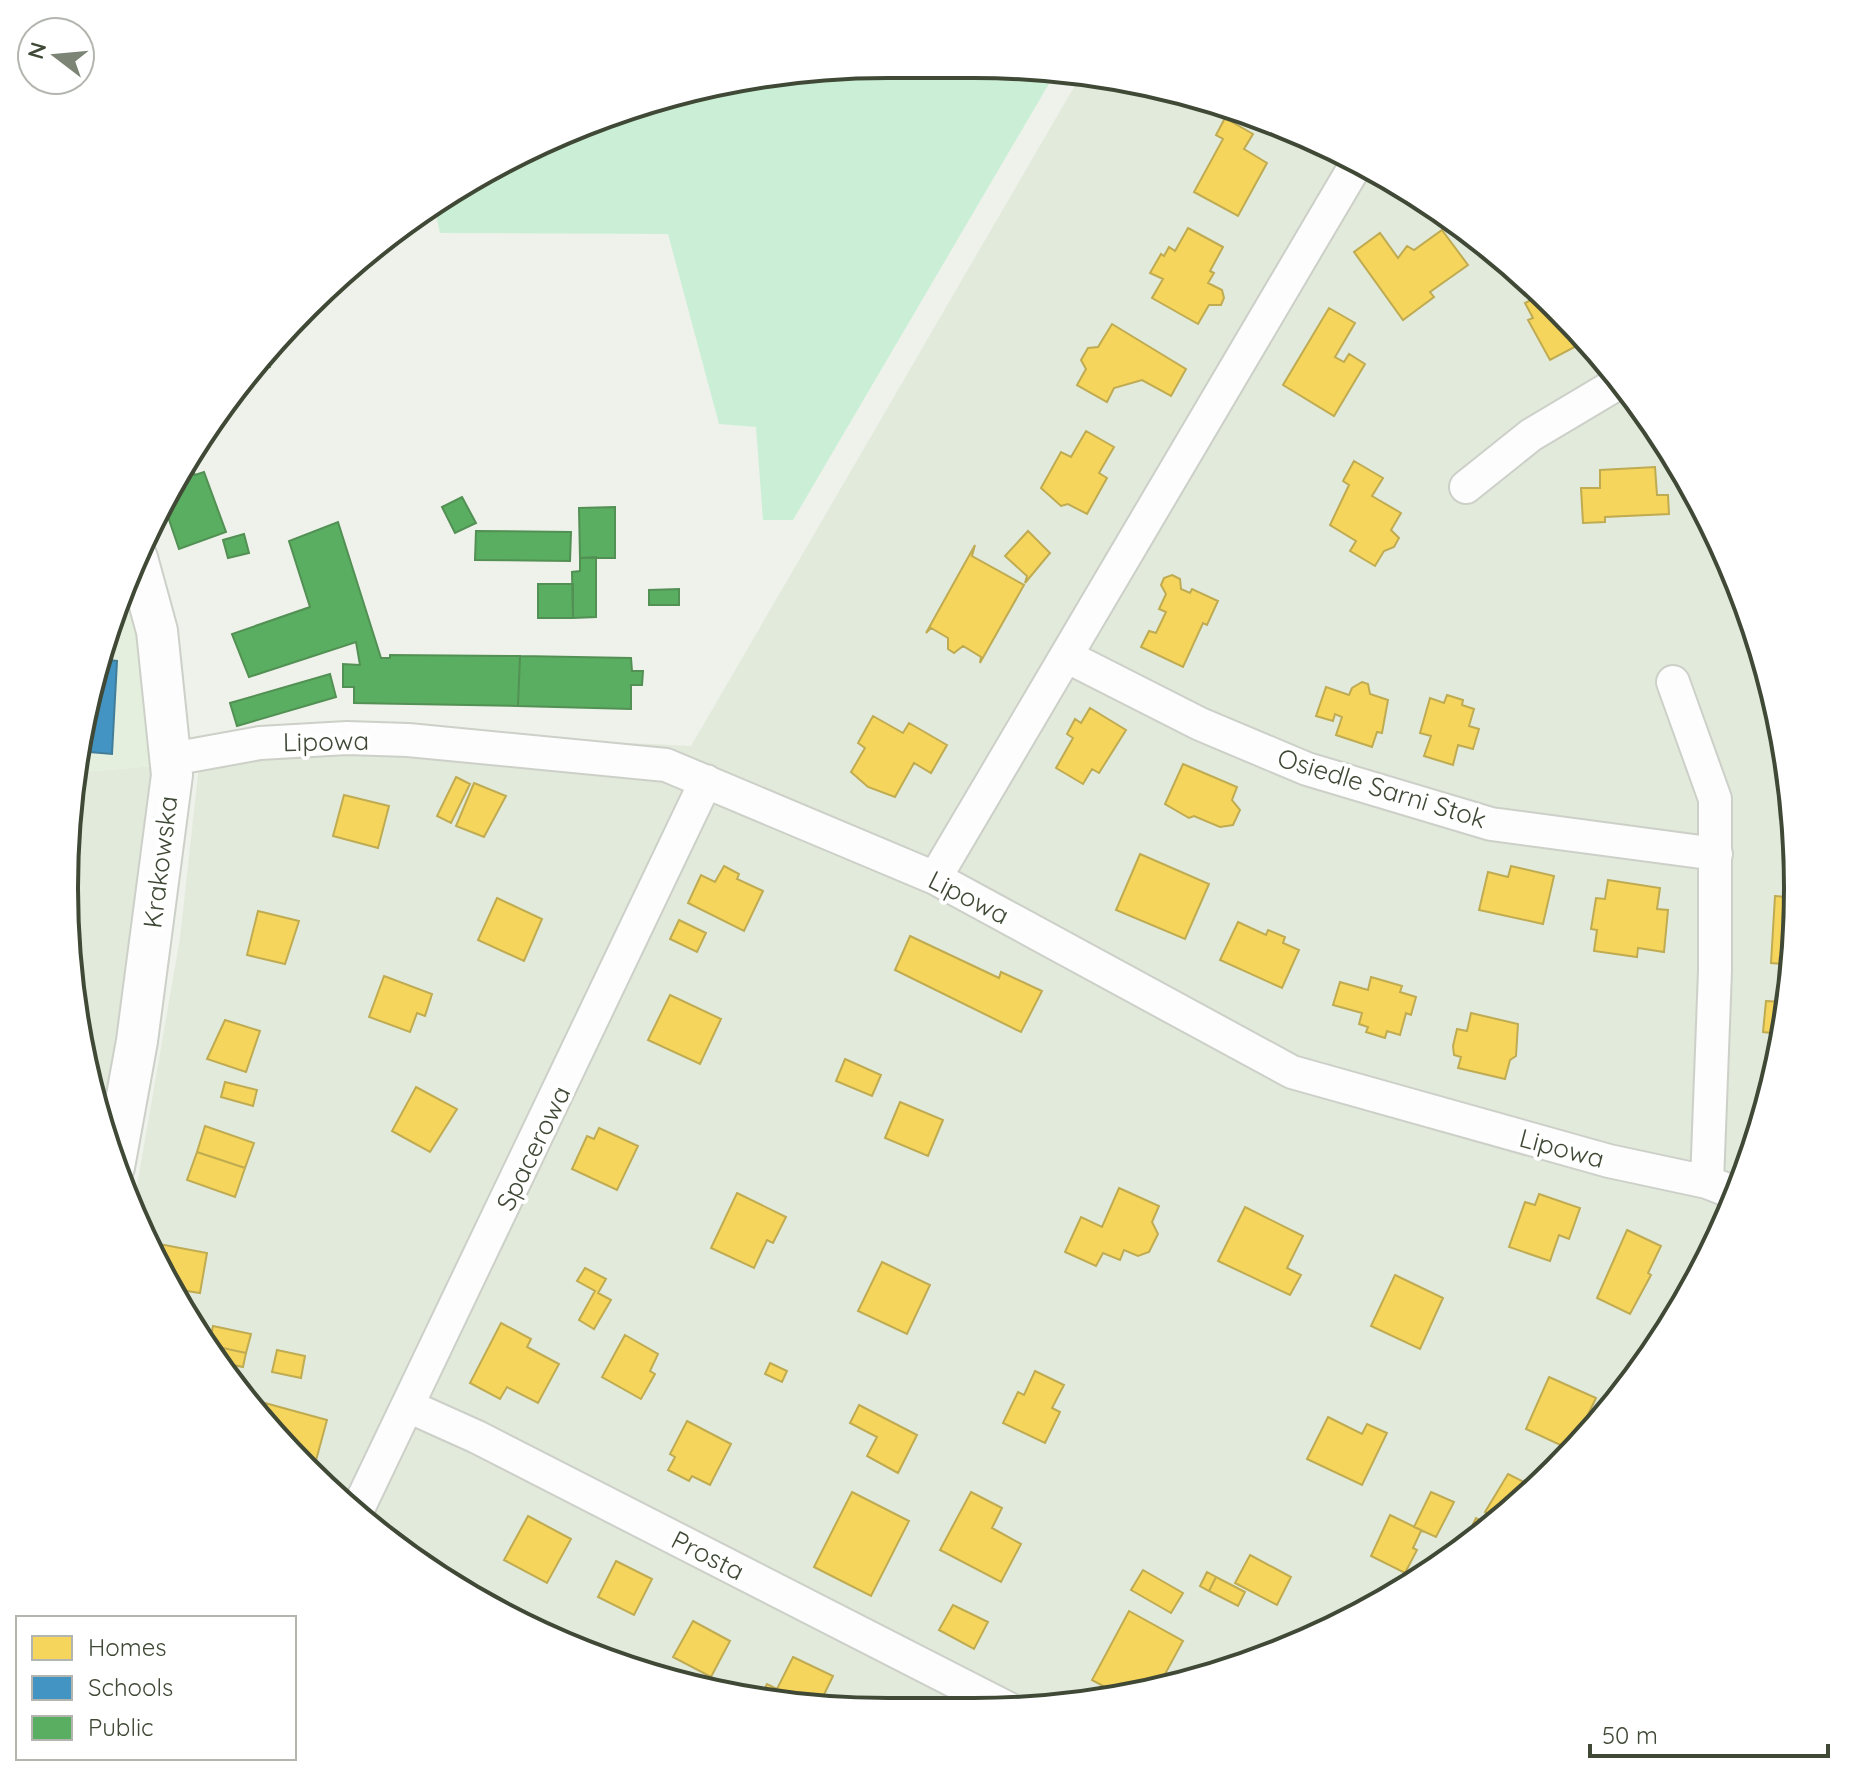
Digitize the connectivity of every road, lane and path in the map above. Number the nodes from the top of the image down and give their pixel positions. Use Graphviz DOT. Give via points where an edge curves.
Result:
graph roads {
  1 [pos="1351,172"];
  2 [pos="1611,387"];
  3 [pos="1466,487"];
  4 [pos="142,575"];
  5 [pos="1068,657"];
  6 [pos="1673,682"];
  7 [pos="172,759"];
  8 [pos="706,781"];
  9 [pos="1716,854"];
  10 [pos="935,878"];
  11 [pos="119,1141"];
  12 [pos="1721,1187"];
  13 [pos="408,1406"];
  14 [pos="361,1503"];
  15 [pos="987,1698"];
  1 -- 5 [label="street"];
  2 -- 3 [label="street" via="1531,435"];
  4 -- 7 [label="street, Krakowska" via="157,631"];
  5 -- 9 [label="street, Osiedle Sarni Stok" via="1200,724 1307,769 1491,824"];
  5 -- 10 [label="street"];
  6 -- 9 [label="street" via="1715,799"];
  7 -- 8 [label="street, Lipowa" via="260,743 408,740 666,765"];
  7 -- 11 [label="street, Krakowska" via="137,1041"];
  8 -- 10 [label="street, Lipowa"];
  8 -- 13 [label="street, Spacerowa"];
  9 -- 12 [label="street"];
  10 -- 12 [label="street, Lipowa" via="1292,1072"];
  13 -- 14 [label="street, Spacerowa"];
  13 -- 15 [label="street, Prosta"];
}
